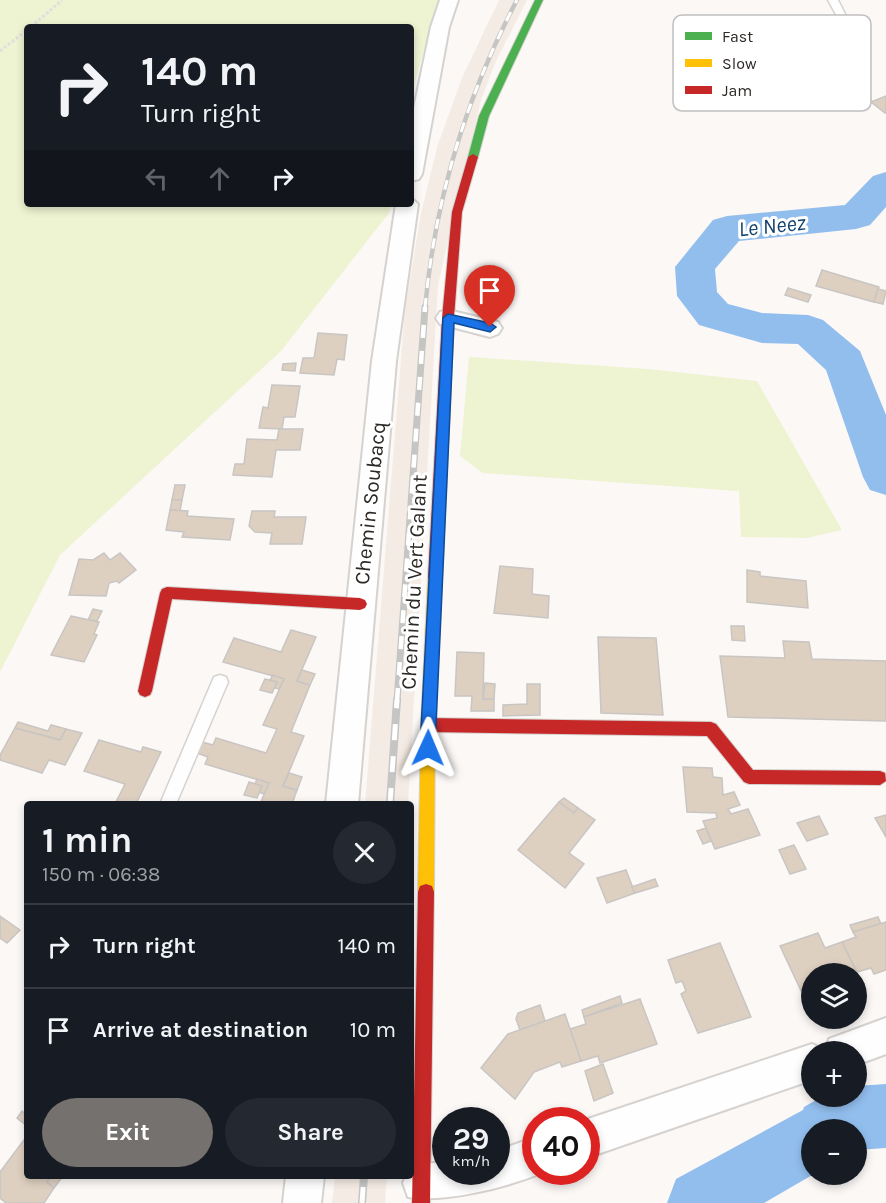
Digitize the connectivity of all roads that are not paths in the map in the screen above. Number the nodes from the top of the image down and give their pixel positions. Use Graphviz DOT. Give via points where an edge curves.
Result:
graph roads {
  1 [pos="449,0"];
  2 [pos="539,0"];
  3 [pos="833,0"];
  4 [pos="840,15"];
  5 [pos="414,159"];
  6 [pos="407,207"];
  7 [pos="448,318"];
  8 [pos="490,327"];
  9 [pos="360,604"];
  10 [pos="220,682"];
  11 [pos="145,691"];
  12 [pos="428,725"];
  13 [pos="880,778"];
  14 [pos="169,801"];
  15 [pos="342,801"];
  16 [pos="886,1036"];
  17 [pos="867,1043"];
  18 [pos="801,1066"];
  19 [pos="600,1134"];
  20 [pos="305,1179"];
  21 [pos="448,1185"];
  22 [pos="421,1193"];
  23 [pos="302,1203"];
  1 -- 5 [label="street"];
  2 -- 7 [label="street, Chemin du Vert Galant" via="484,116 457,212"];
  3 -- 4 [label="lane"];
  6 -- 9 [label="street, Chemin Soubacq" via="384,361"];
  7 -- 8 [label="street"];
  7 -- 12 [label="street, Chemin du Vert Galant"];
  9 -- 11 [label="street" via="167,593"];
  9 -- 15 [label="street, Chemin Soubacq"];
  10 -- 14 [label="lane"];
  12 -- 13 [label="street" via="711,729 749,777"];
  12 -- 22 [label="street, Chemin du Vert Galant"];
  16 -- 17 [label="street"];
  18 -- 19 [label="street"];
  20 -- 23 [label="street"];
  21 -- 22 [label="street"];
}
